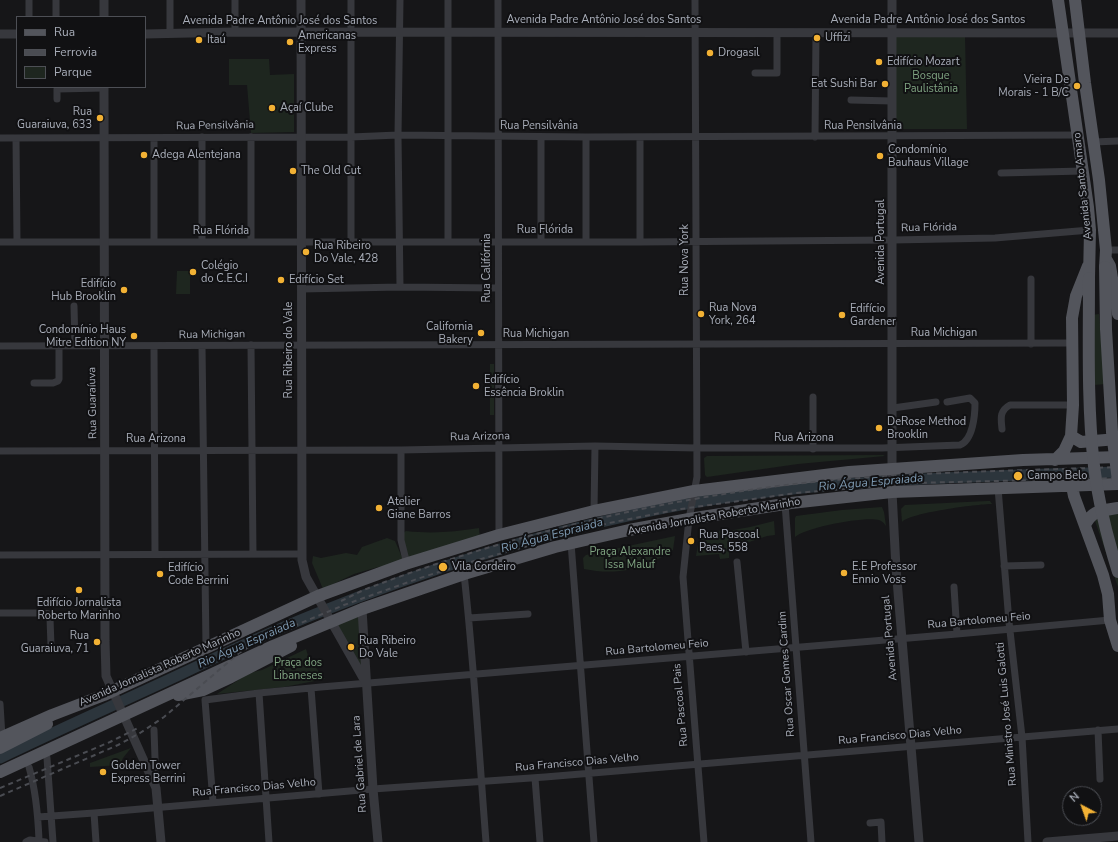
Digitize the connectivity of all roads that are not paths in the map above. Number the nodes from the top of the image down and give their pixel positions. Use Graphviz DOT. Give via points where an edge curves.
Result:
graph roads {
  1 [pos="29,0"];
  2 [pos="56,0"];
  3 [pos="104,0"];
  4 [pos="170,0"];
  5 [pos="235,0"];
  6 [pos="301,0"];
  7 [pos="351,0"];
  8 [pos="400,0"];
  9 [pos="448,0"];
  10 [pos="498,0"];
  11 [pos="695,0"];
  12 [pos="892,0"];
  13 [pos="1058,0"];
  14 [pos="1075,0"];
  15 [pos="29,16"];
  16 [pos="56,16"];
  17 [pos="104,16"];
  18 [pos="235,32"];
  19 [pos="400,32"];
  20 [pos="449,32"];
  21 [pos="498,32"];
  22 [pos="892,32"];
  23 [pos="1063,32"];
  24 [pos="301,33"];
  25 [pos="351,33"];
  26 [pos="695,33"];
  27 [pos="777,33"];
  28 [pos="816,33"];
  29 [pos="1080,33"];
  30 [pos="1118,33"];
  31 [pos="0,34"];
  32 [pos="16,34"];
  33 [pos="146,34"];
  34 [pos="170,34"];
  35 [pos="756,74"];
  36 [pos="104,88"];
  37 [pos="57,99"];
  38 [pos="851,100"];
  39 [pos="892,101"];
  40 [pos="398,135"];
  41 [pos="1078,135"];
  42 [pos="301,136"];
  43 [pos="202,137"];
  44 [pos="251,137"];
  45 [pos="351,137"];
  46 [pos="448,137"];
  47 [pos="498,137"];
  48 [pos="541,137"];
  49 [pos="586,137"];
  50 [pos="640,137"];
  51 [pos="695,137"];
  52 [pos="815,137"];
  53 [pos="892,137"];
  54 [pos="0,138"];
  55 [pos="16,138"];
  56 [pos="104,138"];
  57 [pos="154,138"];
  58 [pos="1118,141"];
  59 [pos="1094,142"];
  60 [pos="1083,171"];
  61 [pos="1001,173"];
  62 [pos="1090,230"];
  63 [pos="892,240"];
  64 [pos="251,241"];
  65 [pos="302,241"];
  66 [pos="351,241"];
  67 [pos="399,241"];
  68 [pos="448,241"];
  69 [pos="498,241"];
  70 [pos="541,241"];
  71 [pos="586,241"];
  72 [pos="696,241"];
  73 [pos="0,242"];
  74 [pos="17,242"];
  75 [pos="104,242"];
  76 [pos="154,242"];
  77 [pos="202,242"];
  78 [pos="640,242"];
  79 [pos="1109,256"];
  80 [pos="1089,262"];
  81 [pos="1030,279"];
  82 [pos="400,287"];
  83 [pos="498,288"];
  84 [pos="301,289"];
  85 [pos="74,306"];
  86 [pos="1118,314"];
  87 [pos="696,344"];
  88 [pos="893,344"];
  89 [pos="1032,344"];
  90 [pos="1072,344"];
  91 [pos="251,345"];
  92 [pos="302,345"];
  93 [pos="499,345"];
  94 [pos="0,346"];
  95 [pos="59,346"];
  96 [pos="75,346"];
  97 [pos="104,346"];
  98 [pos="154,346"];
  99 [pos="202,346"];
  100 [pos="34,383"];
  101 [pos="813,397"];
  102 [pos="936,402"];
  103 [pos="947,402"];
  104 [pos="1073,405"];
  105 [pos="893,408"];
  106 [pos="1002,429"];
  107 [pos="1071,436"];
  108 [pos="1118,439"];
  109 [pos="595,446"];
  110 [pos="499,448"];
  111 [pos="697,448"];
  112 [pos="893,448"];
  113 [pos="252,449"];
  114 [pos="302,449"];
  115 [pos="813,449"];
  116 [pos="0,450"];
  117 [pos="105,450"];
  118 [pos="154,450"];
  119 [pos="203,450"];
  120 [pos="401,450"];
  121 [pos="1118,457"];
  122 [pos="1055,460"];
  123 [pos="892,471"];
  124 [pos="1118,481"];
  125 [pos="1118,484"];
  126 [pos="1072,486"];
  127 [pos="998,488"];
  128 [pos="892,490"];
  129 [pos="694,494"];
  130 [pos="785,504"];
  131 [pos="1118,508"];
  132 [pos="594,511"];
  133 [pos="689,516"];
  134 [pos="1085,525"];
  135 [pos="499,535"];
  136 [pos="571,543"];
  137 [pos="105,554"];
  138 [pos="155,554"];
  139 [pos="204,554"];
  140 [pos="252,554"];
  141 [pos="302,554"];
  142 [pos="0,555"];
  143 [pos="737,562"];
  144 [pos="407,564"];
  145 [pos="1042,565"];
  146 [pos="1004,566"];
  147 [pos="1118,572"];
  148 [pos="464,574"];
  149 [pos="954,587"];
  150 [pos="320,600"];
  151 [pos="362,609"];
  152 [pos="0,613"];
  153 [pos="528,614"];
  154 [pos="330,618"];
  155 [pos="469,618"];
  156 [pos="1110,620"];
  157 [pos="1010,629"];
  158 [pos="957,634"];
  159 [pos="902,639"];
  160 [pos="50,646"];
  161 [pos="1118,646"];
  162 [pos="206,647"];
  163 [pos="796,648"];
  164 [pos="746,652"];
  165 [pos="688,656"];
  166 [pos="581,666"];
  167 [pos="474,675"];
  168 [pos="366,683"];
  169 [pos="311,688"];
  170 [pos="259,693"];
  171 [pos="114,694"];
  172 [pos="93,700"];
  173 [pos="0,704"];
  174 [pos="122,712"];
  175 [pos="1118,729"];
  176 [pos="154,730"];
  177 [pos="1098,730"];
  178 [pos="1022,737"];
  179 [pos="0,741"];
  180 [pos="912,746"];
  181 [pos="46,755"];
  182 [pos="805,755"];
  183 [pos="697,764"];
  184 [pos="29,767"];
  185 [pos="0,772"];
  186 [pos="588,773"];
  187 [pos="535,778"];
  188 [pos="1100,779"];
  189 [pos="0,780"];
  190 [pos="481,782"];
  191 [pos="156,788"];
  192 [pos="373,789"];
  193 [pos="319,794"];
  194 [pos="266,799"];
  195 [pos="212,802"];
  196 [pos="158,808"];
  197 [pos="94,813"];
  198 [pos="51,816"];
  199 [pos="38,817"];
  200 [pos="870,823"];
  201 [pos="1114,838"];
  202 [pos="42,841"];
  203 [pos="26,842"];
  204 [pos="53,842"];
  205 [pos="96,842"];
  206 [pos="161,842"];
  207 [pos="269,842"];
  208 [pos="378,842"];
  209 [pos="486,842"];
  210 [pos="540,842"];
  211 [pos="594,842"];
  212 [pos="704,842"];
  213 [pos="811,842"];
  214 [pos="882,842"];
  215 [pos="919,842"];
  216 [pos="1028,842"];
  217 [pos="1047,842"];
  1 -- 15 [label="street"];
  2 -- 16 [label="street"];
  3 -- 17 [label="street"];
  4 -- 34 [label="street"];
  5 -- 18 [label="street"];
  6 -- 24 [label="street, Rua Ribeiro do Vale"];
  7 -- 25 [label="street"];
  8 -- 19 [label="street"];
  9 -- 20 [label="street"];
  10 -- 21 [label="street, Rua Califórnia"];
  11 -- 26 [label="street, Rua Nova York"];
  12 -- 22 [label="street, Avenida Portugal"];
  13 -- 23 [label="main road, Avenida Santo Amaro"];
  14 -- 29 [label="main road, Avenida Santo Amaro"];
  18 -- 24 [label="street, Avenida Padre Antônio José dos Santos"];
  18 -- 34 [label="street, Avenida Padre Antônio José dos Santos"];
  19 -- 20 [label="street, Avenida Padre Antônio José dos Santos"];
  19 -- 25 [label="street, Avenida Padre Antônio José dos Santos"];
  19 -- 40 [label="street"];
  20 -- 21 [label="street, Avenida Padre Antônio José dos Santos"];
  20 -- 46 [label="street"];
  21 -- 26 [label="street, Avenida Padre Antônio José dos Santos"];
  21 -- 47 [label="street, Rua Califórnia"];
  22 -- 23 [label="street, Avenida Padre Antônio José dos Santos"];
  22 -- 28 [label="street, Avenida Padre Antônio José dos Santos"];
  22 -- 39 [label="street, Avenida Portugal"];
  23 -- 29 [label="street, Avenida Padre Antônio José dos Santos"];
  23 -- 41 [label="main road, Avenida Santo Amaro"];
  24 -- 25 [label="street, Avenida Padre Antônio José dos Santos"];
  24 -- 42 [label="street, Rua Ribeiro do Vale"];
  25 -- 45 [label="street"];
  26 -- 27 [label="street, Avenida Padre Antônio José dos Santos"];
  26 -- 51 [label="street, Rua Nova York"];
  27 -- 28 [label="street, Avenida Padre Antônio José dos Santos"];
  27 -- 35 [label="street" via="778,73"];
  28 -- 52 [label="street"];
  29 -- 30 [label="street, Avenida Padre Antônio José dos Santos"];
  29 -- 59 [label="main road, Avenida Santo Amaro"];
  31 -- 32 [label="street"];
  33 -- 34 [label="street, Avenida Padre Antônio José dos Santos"];
  36 -- 37 [label="street" via="57,89"];
  36 -- 56 [label="street, Rua Guaraíuva"];
  38 -- 39 [label="street"];
  39 -- 53 [label="street, Avenida Portugal"];
  40 -- 45 [label="street, Rua Pensilvânia"];
  40 -- 46 [label="street, Rua Pensilvânia"];
  40 -- 67 [label="street"];
  41 -- 53 [label="street, Rua Pensilvânia"];
  41 -- 60 [label="main road, Avenida Santo Amaro"];
  42 -- 44 [label="street, Rua Pensilvânia"];
  42 -- 45 [label="street, Rua Pensilvânia"];
  42 -- 65 [label="street, Rua Ribeiro do Vale"];
  43 -- 44 [label="street, Rua Pensilvânia"];
  43 -- 57 [label="street, Rua Pensilvânia"];
  43 -- 77 [label="street"];
  44 -- 64 [label="street"];
  45 -- 66 [label="street"];
  46 -- 47 [label="street, Rua Pensilvânia"];
  46 -- 68 [label="street"];
  47 -- 48 [label="street, Rua Pensilvânia"];
  47 -- 69 [label="street, Rua Califórnia"];
  48 -- 49 [label="street, Rua Pensilvânia"];
  48 -- 70 [label="street"];
  49 -- 50 [label="street, Rua Pensilvânia"];
  49 -- 71 [label="street"];
  50 -- 51 [label="street, Rua Pensilvânia"];
  50 -- 78 [label="street"];
  51 -- 52 [label="street, Rua Pensilvânia"];
  51 -- 72 [label="street, Rua Nova York"];
  52 -- 53 [label="street, Rua Pensilvânia"];
  53 -- 63 [label="street, Avenida Portugal"];
  54 -- 55 [label="street, Rua Pensilvânia"];
  55 -- 56 [label="street, Rua Pensilvânia"];
  55 -- 74 [label="street"];
  56 -- 57 [label="street, Rua Pensilvânia"];
  56 -- 75 [label="street, Rua Guaraíuva"];
  57 -- 76 [label="street"];
  58 -- 59 [label="street"];
  59 -- 79 [label="main road, Avenida Santo Amaro"];
  60 -- 61 [label="street"];
  60 -- 62 [label="main road, Avenida Santo Amaro"];
  62 -- 63 [label="street, Rua Flórida" via="995,238"];
  62 -- 80 [label="main road, Avenida Santo Amaro"];
  63 -- 72 [label="street, Rua Flórida"];
  63 -- 88 [label="street, Avenida Portugal"];
  64 -- 65 [label="street, Rua Flórida"];
  64 -- 77 [label="street, Rua Flórida"];
  65 -- 66 [label="street, Rua Flórida"];
  65 -- 84 [label="street, Rua Ribeiro do Vale"];
  66 -- 67 [label="street, Rua Flórida"];
  67 -- 68 [label="street, Rua Flórida"];
  67 -- 82 [label="street"];
  68 -- 69 [label="street, Rua Flórida"];
  69 -- 70 [label="street, Rua Flórida"];
  69 -- 83 [label="street, Rua Califórnia"];
  70 -- 71 [label="street, Rua Flórida"];
  71 -- 78 [label="street, Rua Flórida"];
  72 -- 78 [label="street, Rua Flórida"];
  72 -- 87 [label="street, Rua Nova York"];
  73 -- 74 [label="street, Rua Flórida"];
  74 -- 75 [label="street, Rua Flórida"];
  75 -- 76 [label="street, Rua Flórida"];
  75 -- 97 [label="street, Rua Guaraíuva"];
  76 -- 77 [label="street, Rua Flórida"];
  79 -- 86 [label="main road, Avenida Santo Amaro"];
  79 -- 124 [label="main road, bridge" via="1106,329 1112,432"];
  80 -- 90 [label="main road, Avenida Santo Amaro" via="1079,286 1074,308"];
  80 -- 147 [label="main road, bridge" via="1090,412 1094,467"];
  81 -- 89 [label="street"];
  82 -- 83 [label="street"];
  82 -- 84 [label="street"];
  83 -- 93 [label="street, Rua Califórnia"];
  84 -- 92 [label="street, Rua Ribeiro do Vale"];
  85 -- 96 [label="street"];
  87 -- 88 [label="street, Rua Michigan"];
  87 -- 93 [label="street, Rua Michigan"];
  87 -- 111 [label="street, Rua Nova York"];
  88 -- 89 [label="street, Rua Michigan"];
  88 -- 105 [label="street, Avenida Portugal"];
  89 -- 90 [label="street, Rua Michigan"];
  90 -- 104 [label="main road, Avenida Santo Amaro"];
  91 -- 92 [label="street, Rua Michigan"];
  91 -- 99 [label="street, Rua Michigan"];
  91 -- 113 [label="street"];
  92 -- 93 [label="street, Rua Michigan"];
  92 -- 114 [label="street, Rua Ribeiro do Vale"];
  93 -- 110 [label="street, Rua Califórnia"];
  94 -- 95 [label="street, Rua Michigan"];
  95 -- 96 [label="street, Rua Michigan"];
  95 -- 100 [label="street" via="60,379 53,383"];
  96 -- 97 [label="street, Rua Michigan"];
  97 -- 98 [label="street, Rua Michigan"];
  97 -- 117 [label="street, Rua Guaraíuva"];
  98 -- 99 [label="street, Rua Michigan"];
  98 -- 118 [label="street"];
  99 -- 119 [label="street"];
  101 -- 115 [label="street"];
  102 -- 105 [label="street"];
  103 -- 112 [label="street, Rua Arizona" via="970,398 975,403 968,439 960,445"];
  104 -- 106 [label="street" via="1010,405 1001,414"];
  104 -- 107 [label="main road, Avenida Santo Amaro"];
  105 -- 112 [label="street, Avenida Portugal"];
  107 -- 108 [label="main road" via="1081,442"];
  107 -- 122 [label="main road, Avenida Santo Amaro" via="1064,451"];
  109 -- 110 [label="street, Rua Arizona"];
  109 -- 111 [label="street, Rua Arizona"];
  109 -- 132 [label="street"];
  110 -- 120 [label="street, Rua Arizona"];
  110 -- 135 [label="street, Rua Califórnia"];
  111 -- 115 [label="street, Rua Arizona"];
  111 -- 129 [label="street, Rua Nova York"];
  112 -- 115 [label="street, Rua Arizona"];
  112 -- 123 [label="street, Avenida Portugal"];
  113 -- 114 [label="street, Rua Arizona"];
  113 -- 119 [label="street, Rua Arizona"];
  113 -- 140 [label="street"];
  114 -- 120 [label="street, Rua Arizona"];
  114 -- 141 [label="street, Rua Ribeiro do Vale"];
  116 -- 117 [label="street, Rua Arizona"];
  117 -- 118 [label="street, Rua Arizona"];
  117 -- 137 [label="street, Rua Guaraíuva"];
  118 -- 119 [label="street, Rua Arizona"];
  118 -- 138 [label="street"];
  119 -- 139 [label="street"];
  120 -- 144 [label="street" via="401,540"];
  121 -- 122 [label="main road, Avenida Jornalista Roberto Marinho"];
  122 -- 123 [label="main road, Avenida Jornalista Roberto Marinho" via="1023,460"];
  123 -- 128 [label="street, Avenida Portugal"];
  123 -- 129 [label="main road, Avenida Jornalista Roberto Marinho" via="802,477"];
  125 -- 126 [label="main road, Avenida Jornalista Roberto Marinho"];
  126 -- 127 [label="main road, Avenida Jornalista Roberto Marinho"];
  126 -- 134 [label="main road"];
  127 -- 128 [label="main road, Avenida Jornalista Roberto Marinho"];
  127 -- 146 [label="street, Rua Ministro José Luis Galotti"];
  128 -- 130 [label="main road, Avenida Jornalista Roberto Marinho"];
  128 -- 159 [label="street, Avenida Portugal"];
  129 -- 132 [label="main road, Avenida Jornalista Roberto Marinho"];
  129 -- 133 [label="street, Rua Nova York"];
  130 -- 133 [label="main road, Avenida Jornalista Roberto Marinho"];
  130 -- 163 [label="street, Rua Oscar Gomes Cardim"];
  131 -- 134 [label="main road" via="1093,513"];
  132 -- 135 [label="main road, Avenida Jornalista Roberto Marinho"];
  133 -- 136 [label="main road, Avenida Jornalista Roberto Marinho"];
  133 -- 165 [label="street, Rua Pascoal Pais" via="683,577"];
  134 -- 156 [label="main road" via="1103,575 1108,594"];
  135 -- 144 [label="main road, Avenida Jornalista Roberto Marinho"];
  136 -- 148 [label="main road, Avenida Jornalista Roberto Marinho"];
  136 -- 166 [label="street"];
  137 -- 138 [label="street"];
  137 -- 142 [label="street"];
  137 -- 171 [label="street, Rua Guaraíuva" via="106,676"];
  138 -- 139 [label="street"];
  139 -- 140 [label="street"];
  139 -- 162 [label="street"];
  140 -- 141 [label="street"];
  141 -- 150 [label="street, Rua Ribeiro do Vale" via="306,577"];
  143 -- 164 [label="street"];
  144 -- 150 [label="main road, Avenida Jornalista Roberto Marinho"];
  145 -- 146 [label="street"];
  146 -- 157 [label="street, Rua Ministro José Luis Galotti"];
  148 -- 151 [label="main road, Avenida Jornalista Roberto Marinho"];
  148 -- 155 [label="street"];
  149 -- 158 [label="street"];
  150 -- 154 [label="street, Rua Ribeiro do Vale"];
  150 -- 162 [label="main road, Avenida Jornalista Roberto Marinho"];
  151 -- 154 [label="main road, Avenida Jornalista Roberto Marinho"];
  151 -- 168 [label="street, Rua Gabriel de Lara"];
  152 -- 160 [label="street" via="49,614"];
  153 -- 155 [label="street"];
  154 -- 168 [label="street, Rua Gabriel de Lara"];
  154 -- 174 [label="main road, Avenida Jornalista Roberto Marinho" via="158,700"];
  155 -- 167 [label="street"];
  156 -- 157 [label="street, Rua Bartolomeu Feio"];
  156 -- 161 [label="main road"];
  157 -- 158 [label="street, Rua Bartolomeu Feio"];
  157 -- 178 [label="street, Rua Ministro José Luis Galotti"];
  158 -- 159 [label="street, Rua Bartolomeu Feio"];
  159 -- 163 [label="street, Rua Bartolomeu Feio"];
  159 -- 180 [label="street, Avenida Portugal"];
  162 -- 171 [label="main road, Avenida Jornalista Roberto Marinho"];
  163 -- 164 [label="street, Rua Bartolomeu Feio"];
  163 -- 182 [label="street, Rua Oscar Gomes Cardim"];
  164 -- 165 [label="street, Rua Bartolomeu Feio"];
  165 -- 166 [label="street, Rua Bartolomeu Feio"];
  165 -- 183 [label="street, Rua Pascoal Pais"];
  166 -- 167 [label="street, Rua Bartolomeu Feio"];
  166 -- 186 [label="street"];
  167 -- 168 [label="street, Rua Bartolomeu Feio"];
  167 -- 190 [label="street"];
  168 -- 169 [label="street, Rua Bartolomeu Feio"];
  168 -- 192 [label="street, Rua Gabriel de Lara"];
  169 -- 170 [label="street, Rua Bartolomeu Feio"];
  169 -- 193 [label="street"];
  170 -- 194 [label="street"];
  170 -- 195 [label="street, Rua Bartolomeu Feio" via="205,700"];
  171 -- 172 [label="main road, Avenida Jornalista Roberto Marinho"];
  171 -- 174 [label="street, Rua Guaraíuva"];
  172 -- 179 [label="main road, Avenida Jornalista Roberto Marinho" via="52,715"];
  172 -- 179 [label="main road" via="32,733"];
  173 -- 179 [label="street"];
  174 -- 181 [label="main road, Avenida Jornalista Roberto Marinho"];
  174 -- 191 [label="street, Rua Guaraíuva"];
  175 -- 177 [label="street, Rua Francisco Dias Velho"];
  176 -- 191 [label="street"];
  177 -- 178 [label="street, Rua Francisco Dias Velho"];
  177 -- 188 [label="street"];
  178 -- 180 [label="street, Rua Francisco Dias Velho"];
  178 -- 216 [label="street, Rua Ministro José Luis Galotti"];
  180 -- 182 [label="street, Rua Francisco Dias Velho"];
  180 -- 215 [label="street, Avenida Portugal"];
  181 -- 184 [label="main road"];
  181 -- 185 [label="main road"];
  181 -- 198 [label="street"];
  182 -- 183 [label="street, Rua Francisco Dias Velho"];
  182 -- 213 [label="street, Rua Oscar Gomes Cardim"];
  183 -- 186 [label="street, Rua Francisco Dias Velho"];
  183 -- 212 [label="street, Rua Pascoal Pais"];
  184 -- 189 [label="main road"];
  184 -- 199 [label="street"];
  186 -- 187 [label="street, Rua Francisco Dias Velho"];
  186 -- 211 [label="street"];
  187 -- 190 [label="street, Rua Francisco Dias Velho"];
  187 -- 210 [label="street"];
  190 -- 192 [label="street, Rua Francisco Dias Velho"];
  190 -- 209 [label="street"];
  191 -- 196 [label="street, Rua Guaraíuva"];
  192 -- 193 [label="street, Rua Francisco Dias Velho"];
  192 -- 208 [label="street, Rua Gabriel de Lara"];
  193 -- 194 [label="street, Rua Francisco Dias Velho"];
  194 -- 195 [label="street, Rua Francisco Dias Velho"];
  194 -- 207 [label="street"];
  195 -- 196 [label="street, Rua Francisco Dias Velho"];
  196 -- 197 [label="street, Rua Francisco Dias Velho"];
  196 -- 206 [label="street, Rua Guaraíuva"];
  197 -- 198 [label="street, Rua Francisco Dias Velho"];
  197 -- 205 [label="street"];
  198 -- 199 [label="street, Rua Francisco Dias Velho"];
  198 -- 204 [label="street"];
  199 -- 202 [label="street"];
  200 -- 214 [label="street" via="881,822"];
  201 -- 217 [label="street"];
  202 -- 203 [label="street"];
}
